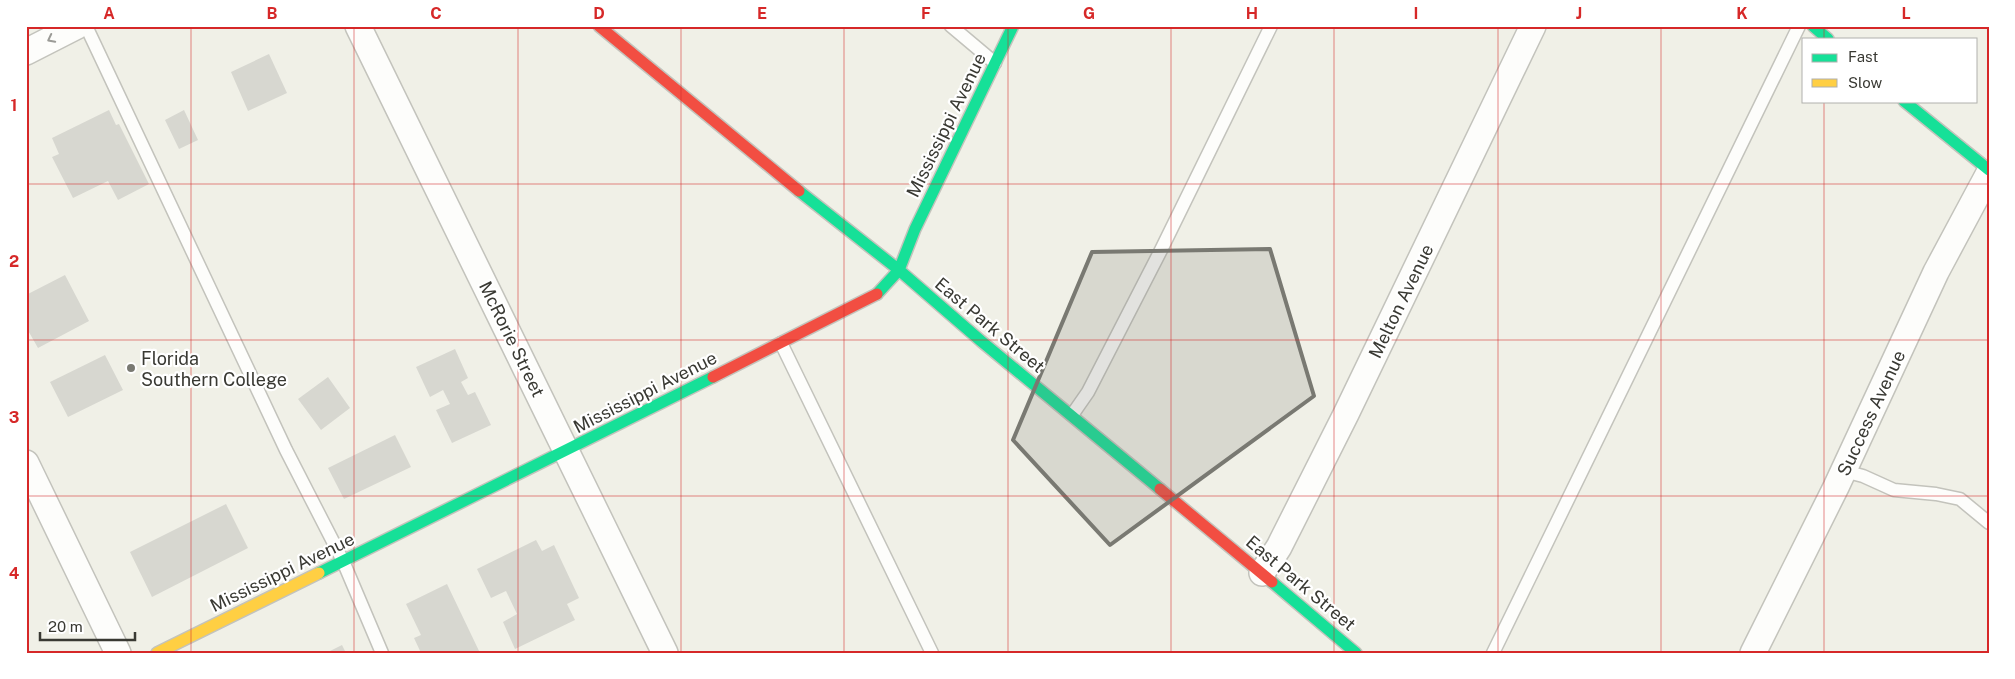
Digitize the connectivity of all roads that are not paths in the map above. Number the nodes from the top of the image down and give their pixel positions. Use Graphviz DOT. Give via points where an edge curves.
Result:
graph roads {
  1 [pos="77,26"];
  2 [pos="86,26"];
  3 [pos="358,26"];
  4 [pos="598,26"];
  5 [pos="951,26"];
  6 [pos="1013,26"];
  7 [pos="1271,26"];
  8 [pos="1534,26"];
  9 [pos="1799,26"];
  10 [pos="1813,26"];
  11 [pos="1827,38"];
  12 [pos="26,52"];
  13 [pos="995,62"];
  14 [pos="1905,102"];
  15 [pos="1989,172"];
  16 [pos="899,270"];
  17 [pos="781,343"];
  18 [pos="1072,416"];
  19 [pos="567,451"];
  20 [pos="26,463"];
  21 [pos="1844,471"];
  22 [pos="1989,523"];
  23 [pos="343,562"];
  24 [pos="1262,573"];
  25 [pos="118,653"];
  26 [pos="156,653"];
  27 [pos="382,653"];
  28 [pos="666,653"];
  29 [pos="932,653"];
  30 [pos="1356,653"];
  31 [pos="1492,653"];
  32 [pos="1753,653"];
  1 -- 12 [label="street, one-way"];
  2 -- 23 [label="lane" via="286,450"];
  3 -- 19 [label="street, McRorie Street"];
  4 -- 16 [label="street, East Park Street"];
  5 -- 13 [label="lane"];
  6 -- 13 [label="street, Mississippi Avenue"];
  7 -- 18 [label="lane" via="1157,259 1088,392"];
  8 -- 24 [label="street, Melton Avenue" via="1280,547"];
  9 -- 31 [label="lane"];
  10 -- 11 [label="street"];
  13 -- 16 [label="street, Mississippi Avenue" via="915,229"];
  14 -- 15 [label="street"];
  15 -- 21 [label="street, Success Avenue" via="1936,272"];
  16 -- 17 [label="street, Mississippi Avenue" via="876,295"];
  16 -- 18 [label="street, East Park Street"];
  17 -- 19 [label="street, Mississippi Avenue"];
  17 -- 29 [label="lane"];
  18 -- 24 [label="street, East Park Street"];
  19 -- 23 [label="street, Mississippi Avenue"];
  19 -- 28 [label="street, McRorie Street"];
  20 -- 25 [label="street"];
  21 -- 22 [label="lane" via="1894,490 1960,500"];
  21 -- 32 [label="street, Success Avenue"];
  23 -- 26 [label="street, Mississippi Avenue"];
  23 -- 27 [label="lane"];
  24 -- 30 [label="street, East Park Street"];
}
